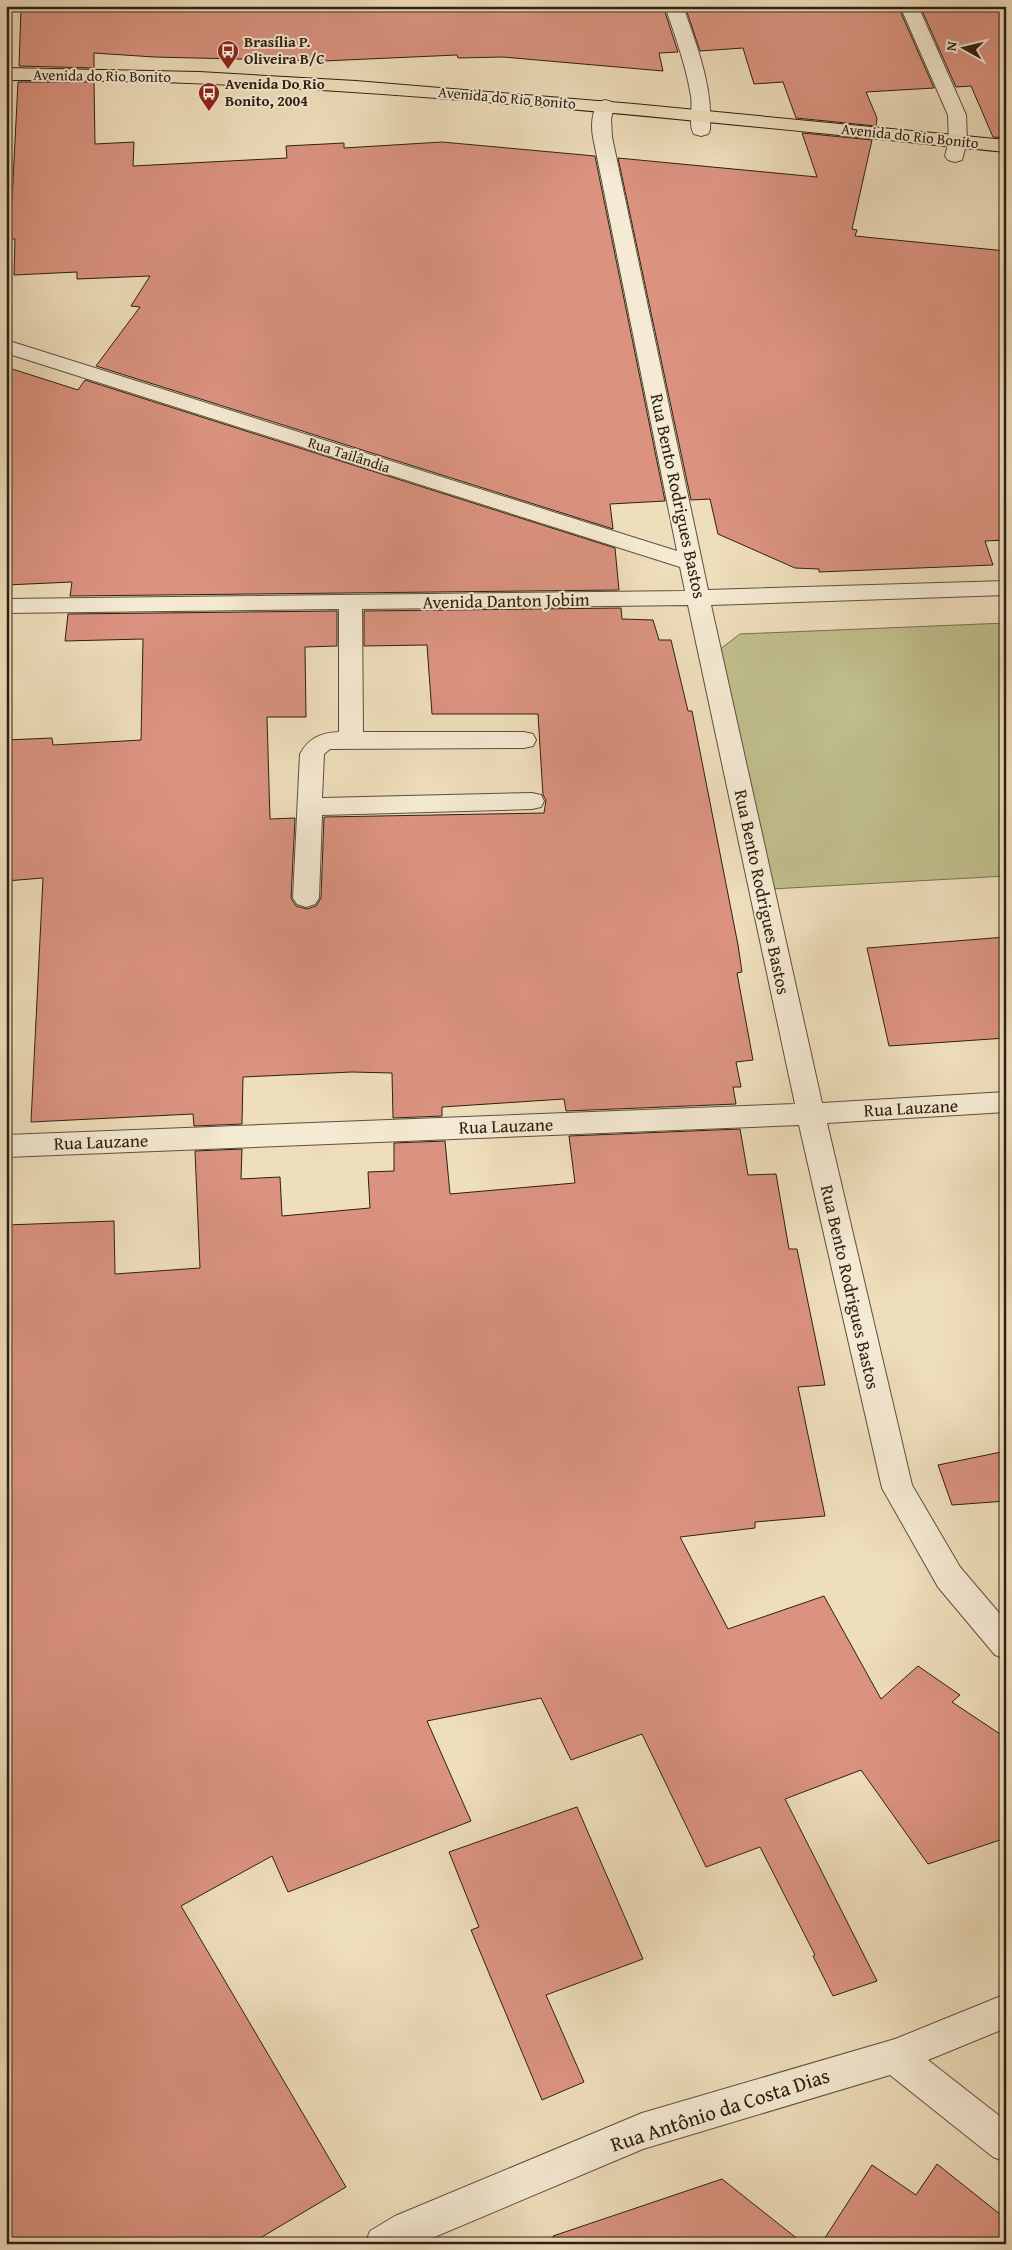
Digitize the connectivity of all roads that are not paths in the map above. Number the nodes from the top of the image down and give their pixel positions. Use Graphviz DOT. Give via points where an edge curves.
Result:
graph roads {
  1 [pos="674,6"];
  2 [pos="909,6"];
  3 [pos="6,74"];
  4 [pos="6,91"];
  5 [pos="43,92"];
  6 [pos="247,98"];
  7 [pos="603,113"];
  8 [pos="702,123"];
  9 [pos="1006,146"];
  10 [pos="957,148"];
  11 [pos="1006,161"];
  12 [pos="6,346"];
  13 [pos="692,563"];
  14 [pos="1006,588"];
  15 [pos="698,598"];
  16 [pos="351,602"];
  17 [pos="6,606"];
  18 [pos="351,740"];
  19 [pos="524,740"];
  20 [pos="532,801"];
  21 [pos="310,807"];
  22 [pos="306,898"];
  23 [pos="1006,1102"];
  24 [pos="810,1114"];
  25 [pos="6,1146"];
  26 [pos="1006,1645"];
  27 [pos="1006,2011"];
  28 [pos="895,2056"];
  29 [pos="1006,2144"];
  30 [pos="383,2244"];
  1 -- 8 [label="street" via="701,95"];
  2 -- 10 [label="street" via="957,115"];
  3 -- 7 [label="main road, Avenida do Rio Bonito" via="260,80 426,91"];
  4 -- 5 [label="main road, Avenida do Rio Bonito"];
  6 -- 7 [label="main road, Avenida do Rio Bonito"];
  7 -- 8 [label="main road, Avenida do Rio Bonito"];
  7 -- 13 [label="street, Rua Bento Rodrigues Bastos" via="600,135"];
  8 -- 10 [label="main road, Avenida do Rio Bonito"];
  9 -- 10 [label="main road, Avenida do Rio Bonito"];
  10 -- 11 [label="main road, Avenida do Rio Bonito"];
  12 -- 13 [label="street, Rua Tailândia"];
  13 -- 15 [label="street, Rua Bento Rodrigues Bastos"];
  14 -- 15 [label="street, Avenida Danton Jobim"];
  15 -- 16 [label="street, Avenida Danton Jobim"];
  15 -- 24 [label="street, Rua Bento Rodrigues Bastos"];
  16 -- 17 [label="street, Avenida Danton Jobim"];
  16 -- 18 [label="street"];
  18 -- 19 [label="street"];
  18 -- 21 [label="street" via="321,742 315,747"];
  20 -- 21 [label="street"];
  21 -- 22 [label="street"];
  23 -- 24 [label="street, Rua Lauzane"];
  24 -- 25 [label="street, Rua Lauzane"];
  24 -- 26 [label="street, Rua Bento Rodrigues Bastos" via="897,1488 949,1577"];
  27 -- 28 [label="street, Rua Antônio da Costa Dias"];
  28 -- 29 [label="street"];
  28 -- 30 [label="street, Rua Antônio da Costa Dias" via="642,2131 408,2229"];
}
